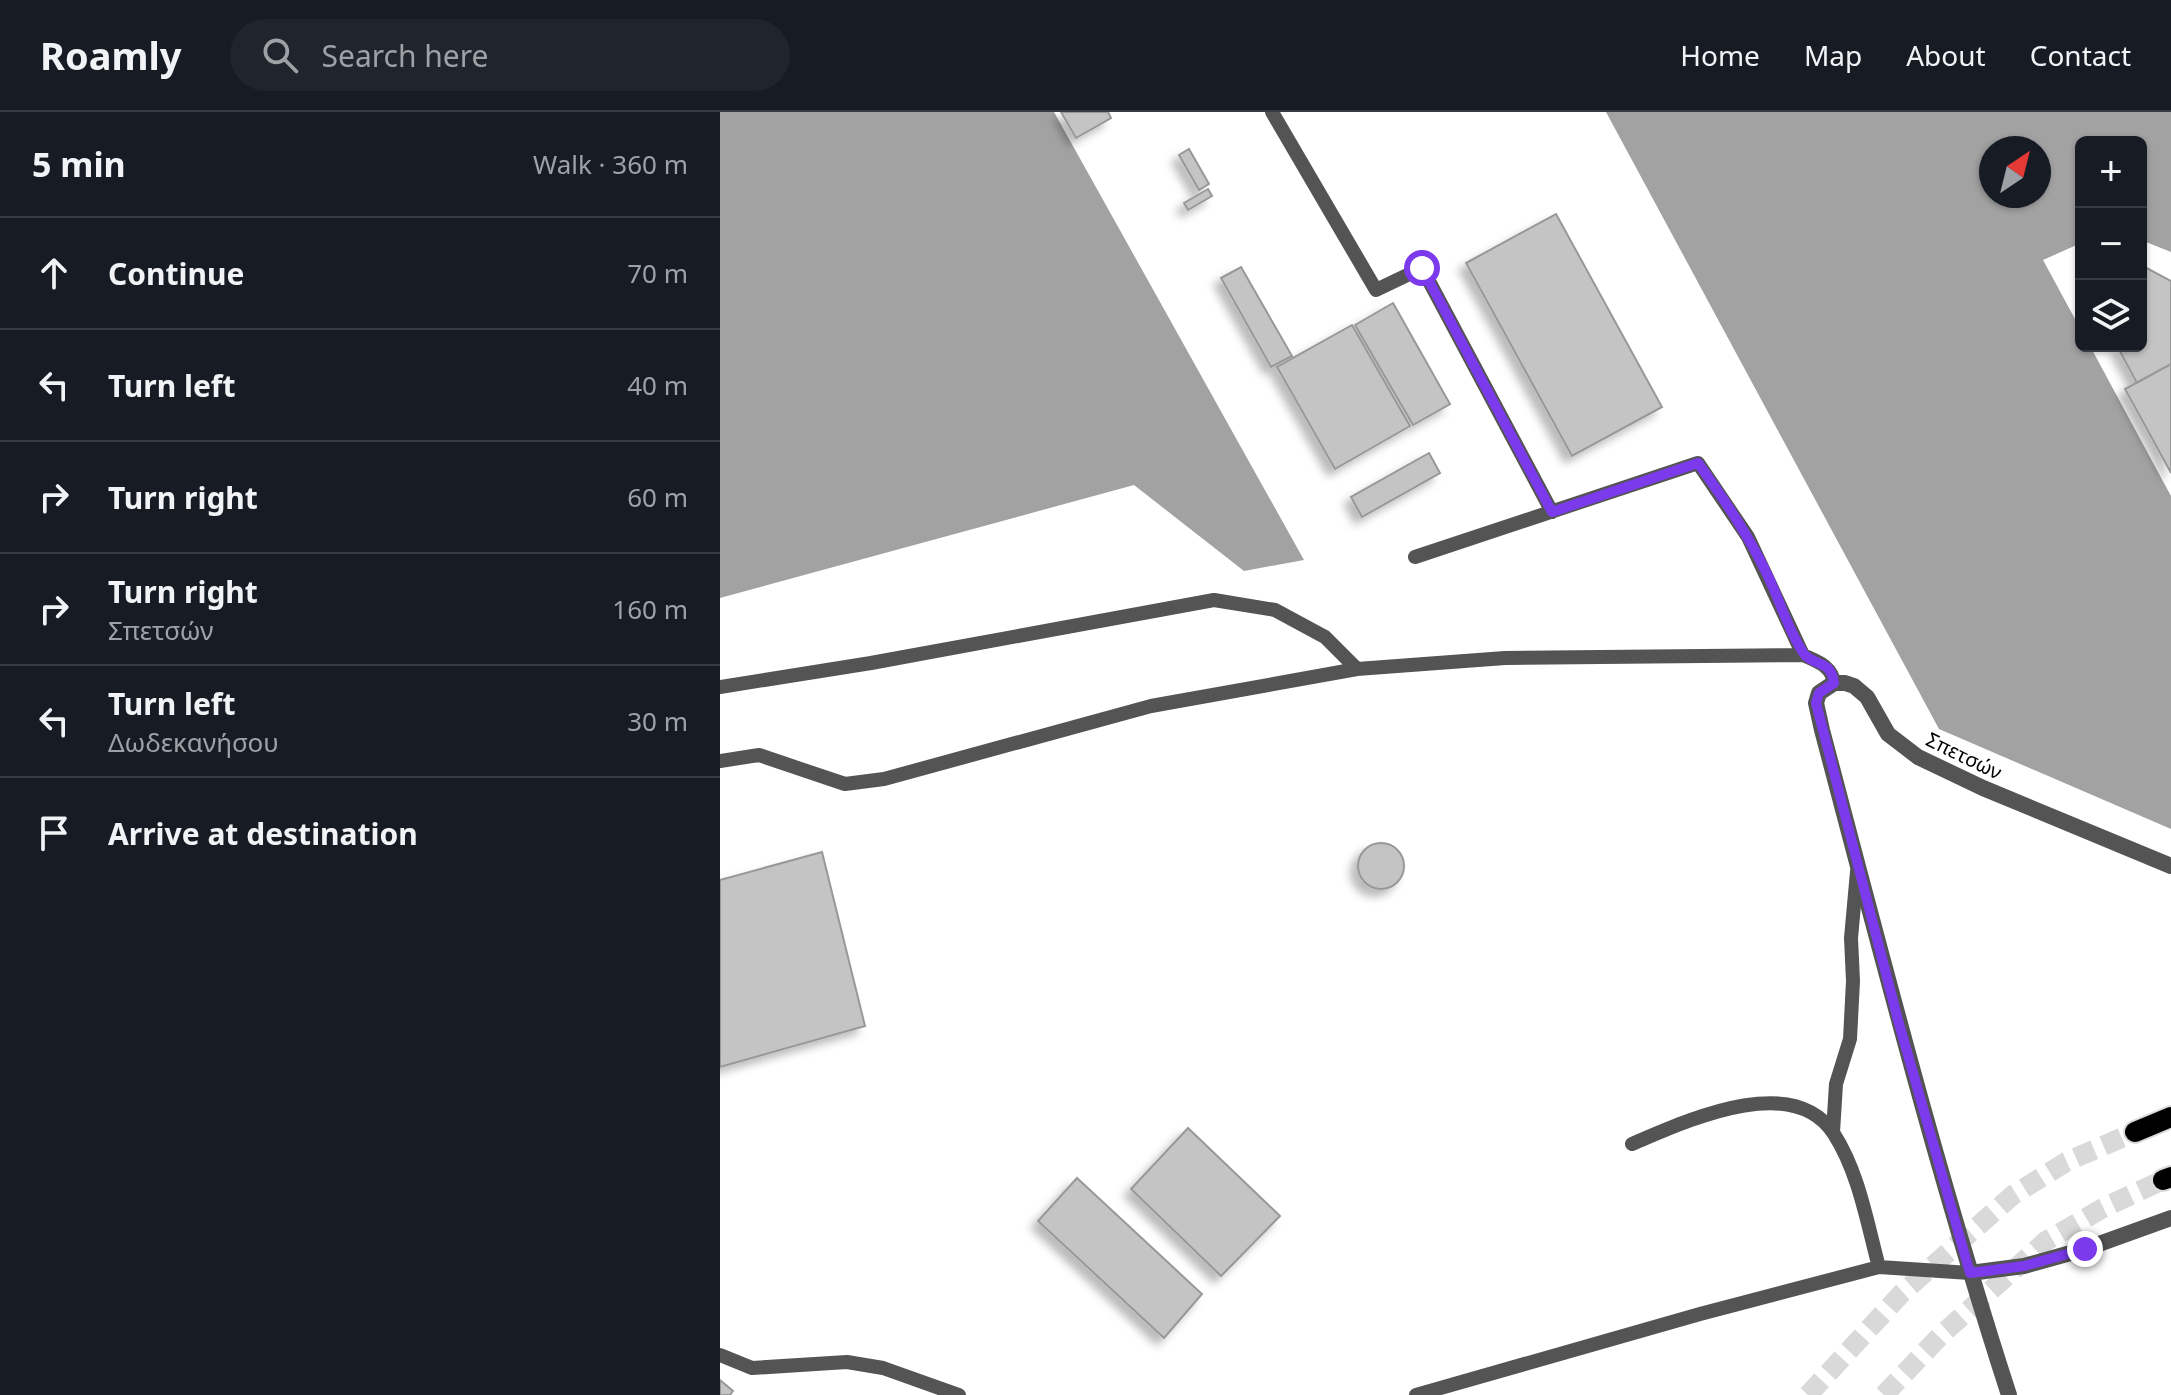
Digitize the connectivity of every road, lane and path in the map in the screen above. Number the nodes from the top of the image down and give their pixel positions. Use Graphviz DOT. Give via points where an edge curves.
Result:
graph roads {
  1 [pos="1272,112"];
  2 [pos="1552,512"];
  3 [pos="1415,557"];
  4 [pos="1803,655"];
  5 [pos="1357,669"];
  6 [pos="1834,683"];
  7 [pos="720,687"];
  8 [pos="720,761"];
  9 [pos="1857,863"];
  10 [pos="2171,866"];
  11 [pos="2171,1117"];
  12 [pos="1833,1132"];
  13 [pos="2135,1132"];
  14 [pos="1632,1144"];
  15 [pos="2171,1218"];
  16 [pos="1879,1267"];
  17 [pos="1970,1273"];
  18 [pos="720,1355"];
  19 [pos="959,1395"];
  20 [pos="1416,1395"];
  21 [pos="2009,1395"];
  1 -- 2 [label="lane" via="1376,290 1422,268"];
  2 -- 3 [label="lane"];
  2 -- 4 [label="lane" via="1698,463 1748,537"];
  4 -- 5 [label="lane" via="1505,658"];
  4 -- 6 [label="lane" via="1825,665"];
  5 -- 7 [label="lane" via="1325,637 1275,610 1214,600"];
  5 -- 8 [label="lane" via="1151,706 884,779 845,784 759,755"];
  6 -- 9 [label="street" via="1819,693 1816,703"];
  6 -- 10 [label="street, Σπετσών" via="1845,683 1867,697 1888,734 1918,757"];
  9 -- 12 [label="lane" via="1850,1039 1836,1084"];
  9 -- 17 [label="street"];
  11 -- 13 [label="main road"];
  12 -- 14 [label="lane" via="1810,1111 1774,1101 1679,1124"];
  12 -- 16 [label="lane" via="1852,1171"];
  15 -- 17 [label="street" via="2039,1262"];
  16 -- 17 [label="lane"];
  16 -- 20 [label="lane"];
  17 -- 21 [label="street"];
  18 -- 19 [label="lane" via="752,1368 847,1362 883,1368"];
}
